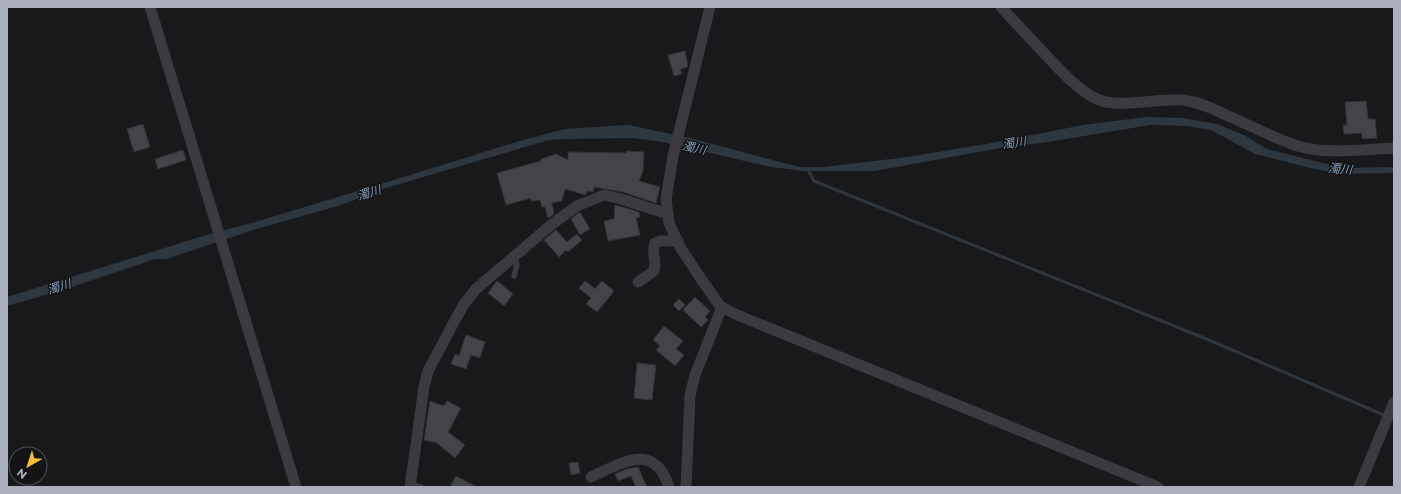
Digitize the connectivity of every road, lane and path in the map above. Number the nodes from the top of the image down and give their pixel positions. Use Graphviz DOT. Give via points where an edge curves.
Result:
graph roads {
  1 [pos="150,7"];
  2 [pos="710,7"];
  3 [pos="1001,7"];
  4 [pos="1394,148"];
  5 [pos="668,214"];
  6 [pos="678,241"];
  7 [pos="515,255"];
  8 [pos="514,276"];
  9 [pos="638,282"];
  10 [pos="722,307"];
  11 [pos="1394,402"];
  12 [pos="1390,423"];
  13 [pos="591,477"];
  14 [pos="410,485"];
  15 [pos="296,487"];
  16 [pos="421,487"];
  17 [pos="669,487"];
  18 [pos="686,487"];
  19 [pos="1158,487"];
  20 [pos="1359,487"];
  1 -- 15 [label="street"];
  2 -- 5 [label="street" via="673,156 666,200"];
  3 -- 4 [label="street" via="1063,73 1080,89 1098,99 1112,104 1183,100 1203,104 1299,147 1319,150"];
  5 -- 6 [label="street" via="669,223"];
  5 -- 7 [label="street" via="604,195 577,206"];
  6 -- 9 [label="street" via="660,240 655,243 654,272"];
  6 -- 10 [label="street"];
  7 -- 8 [label="lane" via="517,264"];
  7 -- 14 [label="street" via="476,289 464,304 428,371"];
  10 -- 18 [label="street" via="695,375 690,396"];
  10 -- 19 [label="street"];
  11 -- 12 [label="street"];
  12 -- 20 [label="street"];
  13 -- 17 [label="street" via="639,458 662,470"];
  14 -- 16 [label="lane"];
}
